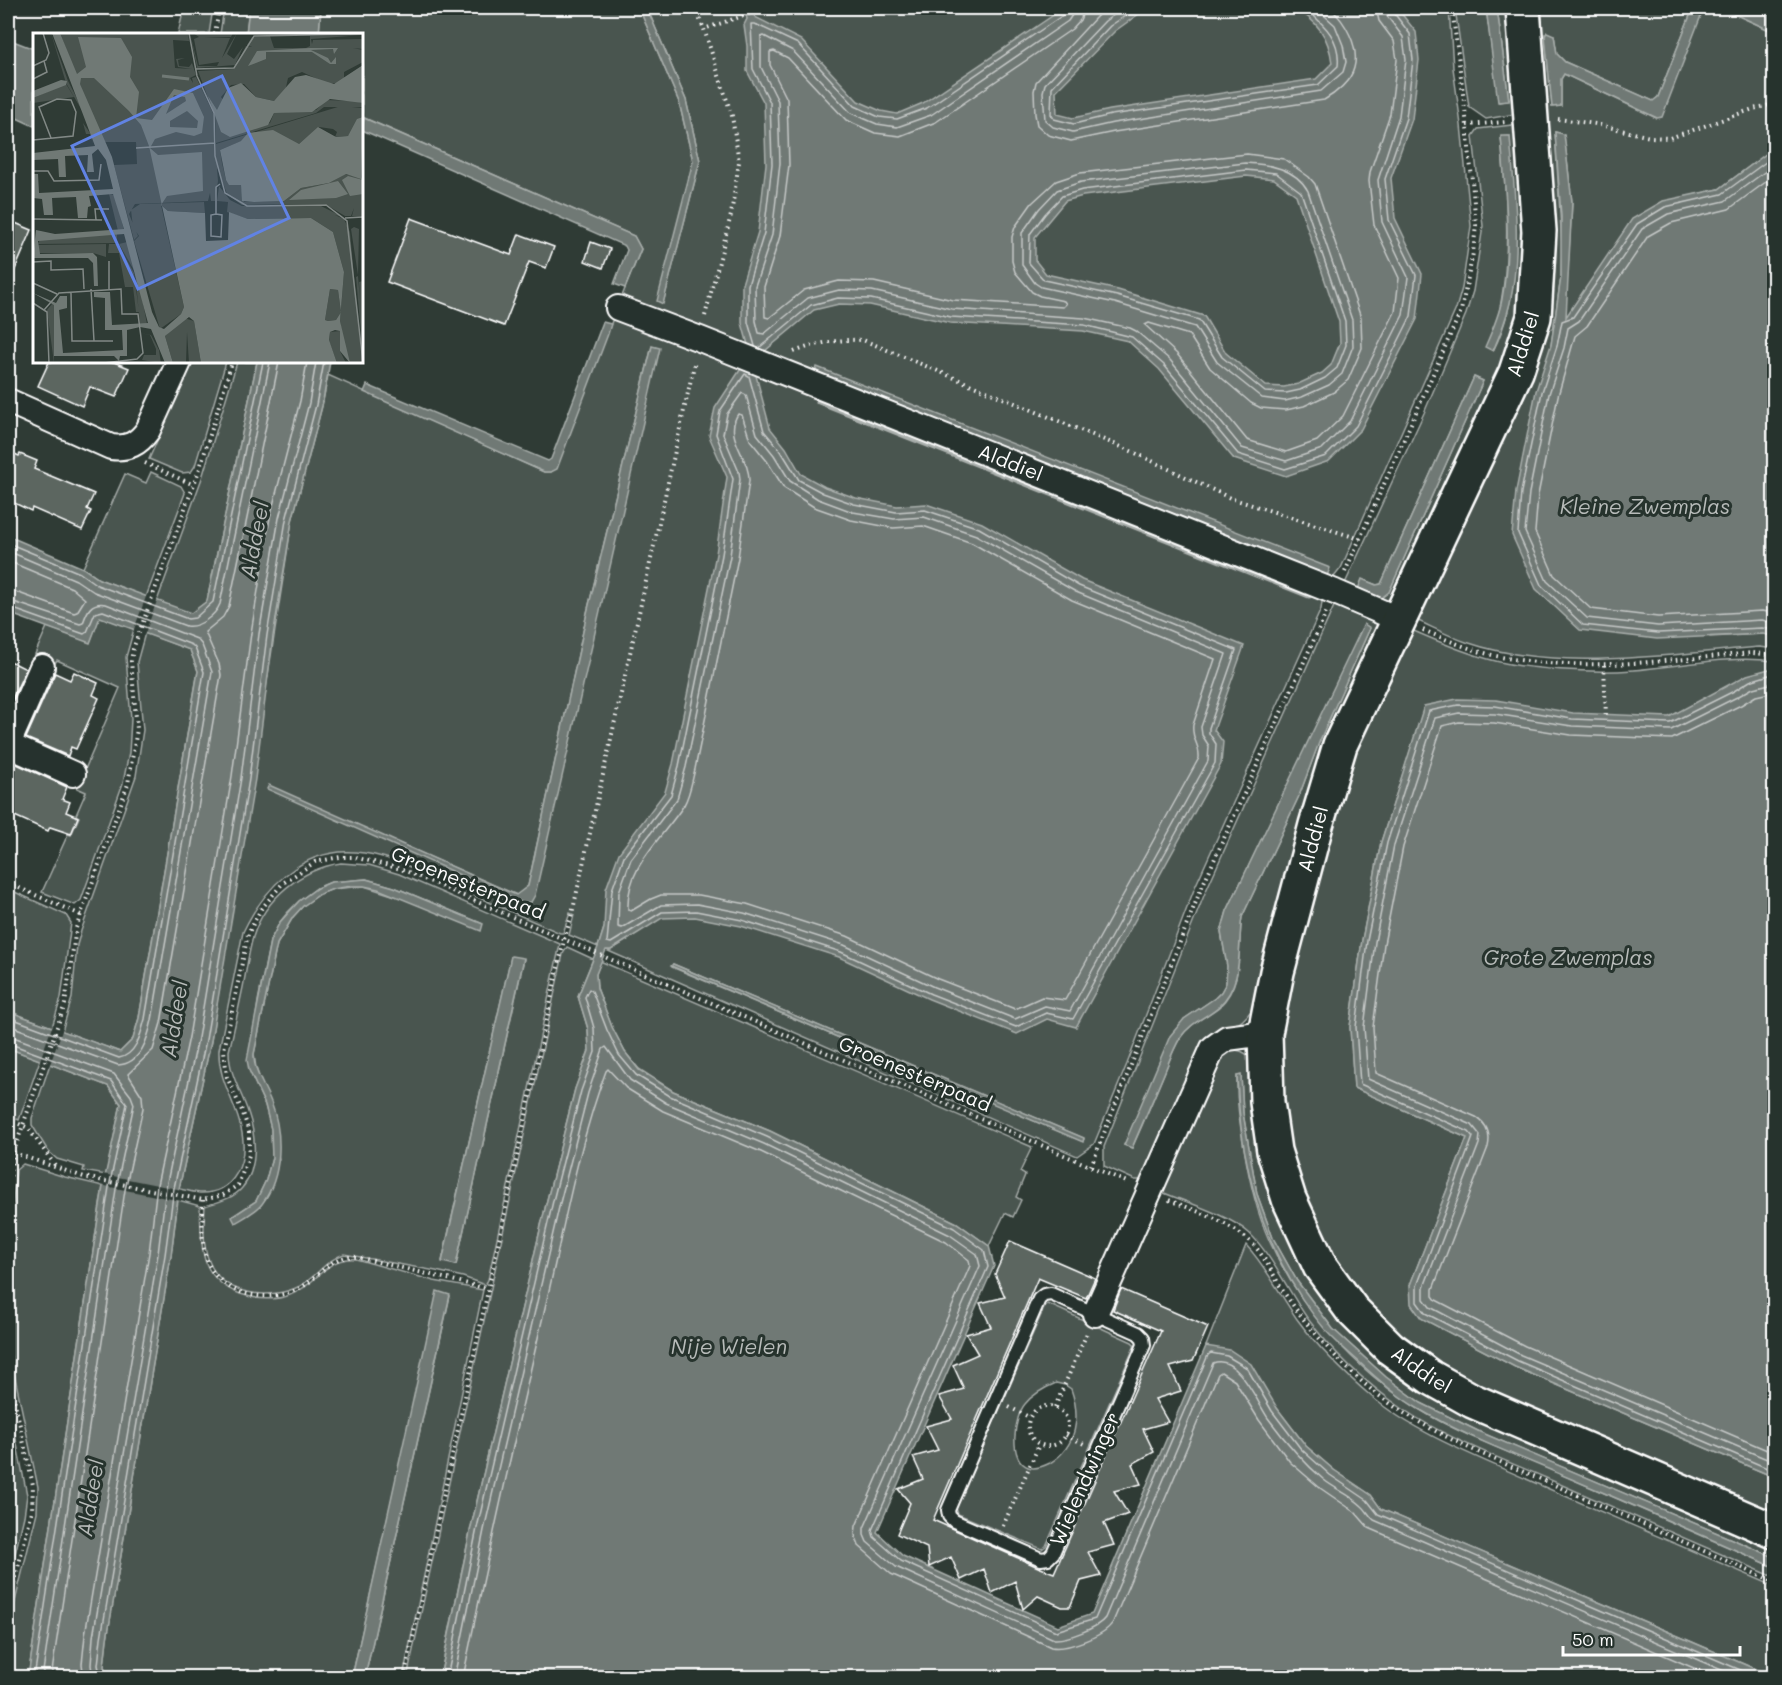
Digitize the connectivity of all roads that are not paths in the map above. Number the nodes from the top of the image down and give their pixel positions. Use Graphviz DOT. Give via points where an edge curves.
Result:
graph roads {
  1 [pos="1523,8"];
  2 [pos="618,308"];
  3 [pos="178,363"];
  4 [pos="8,401"];
  5 [pos="1400,620"];
  6 [pos="42,667"];
  7 [pos="8,745"];
  8 [pos="73,774"];
  9 [pos="1265,1033"];
  10 [pos="1095,1314"];
  11 [pos="1774,1531"];
  1 -- 5 [label="street, Alddiel" via="1539,231 1534,317 1516,372"];
  2 -- 5 [label="street, Alddiel"];
  3 -- 4 [label="street" via="148,430 141,439 122,448 111,447"];
  5 -- 9 [label="street, Alddiel" via="1340,745 1277,972"];
  6 -- 7 [label="street"];
  7 -- 8 [label="street"];
  9 -- 10 [label="street" via="1227,1038 1213,1048"];
  9 -- 11 [label="street, Alddiel" via="1267,1102 1274,1151 1289,1199 1320,1266 1352,1310 1390,1348 1473,1401"];
  10 -- 10 [label="lane, Wielendwinger" via="1051,1294 1039,1299 948,1510 954,1521 1041,1559 1053,1553 1144,1345 1138,1333"];
}
